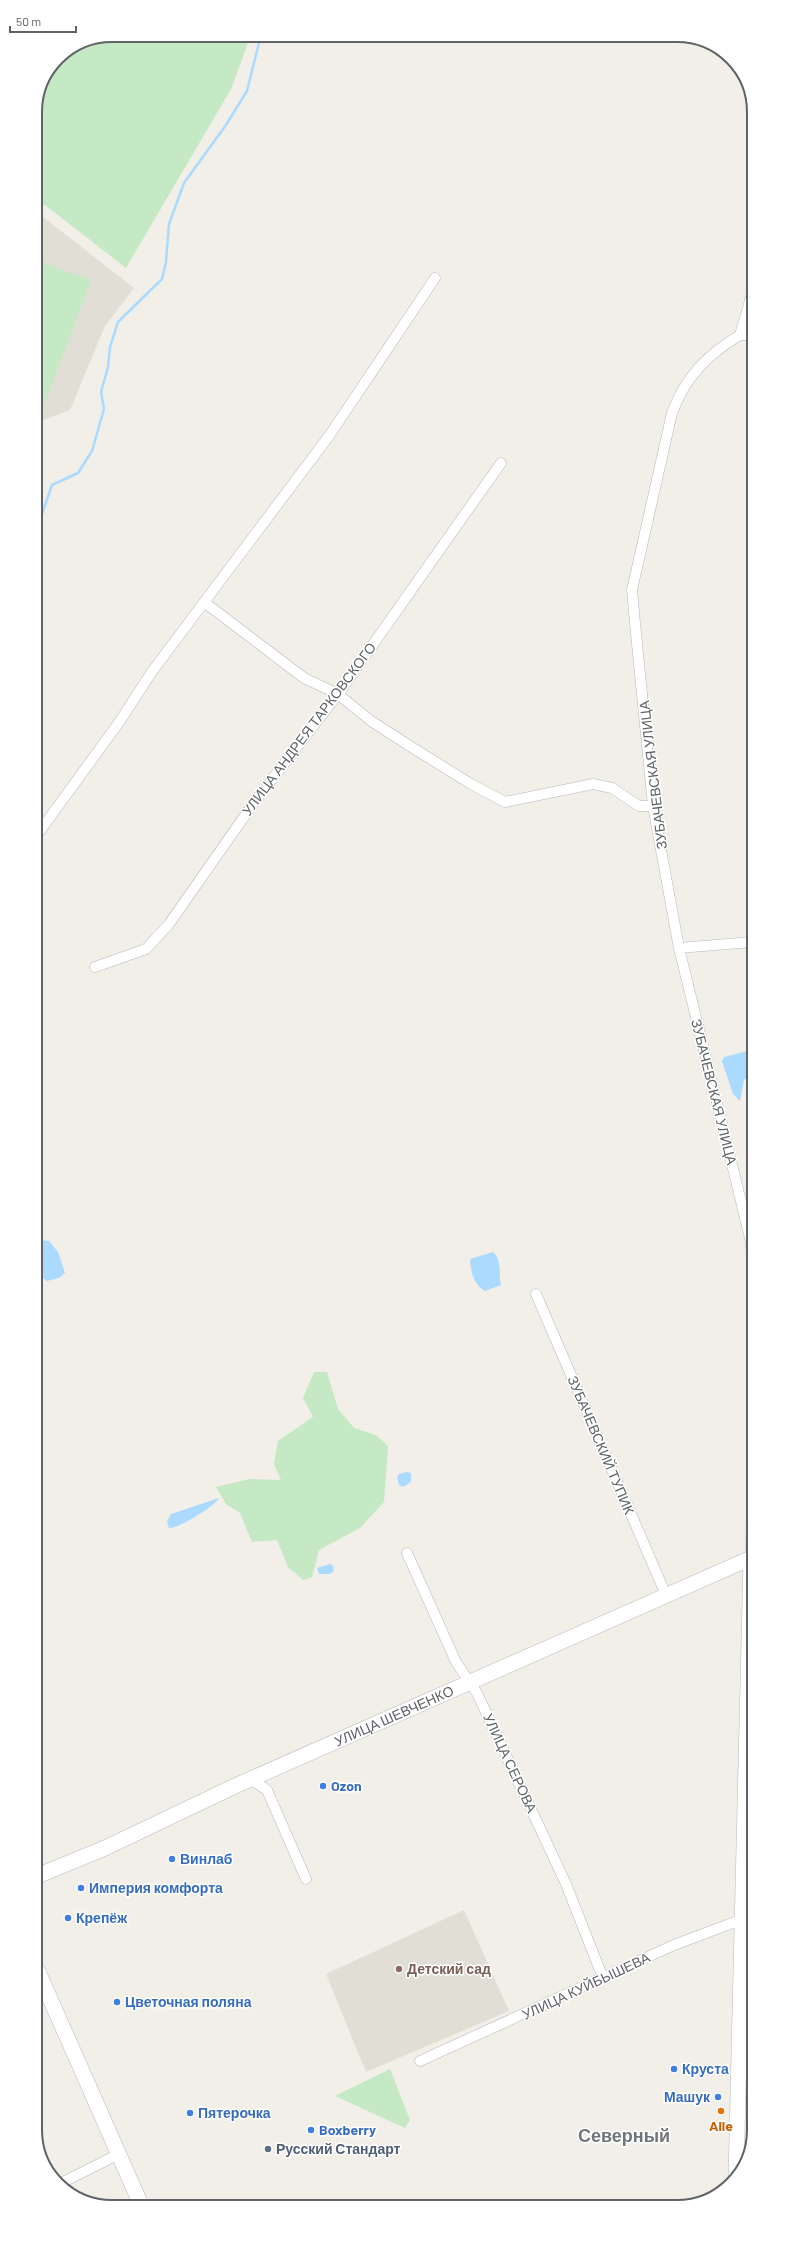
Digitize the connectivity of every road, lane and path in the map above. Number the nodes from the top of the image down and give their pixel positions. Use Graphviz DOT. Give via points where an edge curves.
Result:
graph roads {
  1 [pos="435,278"];
  2 [pos="747,311"];
  3 [pos="740,334"];
  4 [pos="747,335"];
  5 [pos="501,463"];
  6 [pos="204,602"];
  7 [pos="338,694"];
  8 [pos="653,806"];
  9 [pos="42,828"];
  10 [pos="747,942"];
  11 [pos="679,948"];
  12 [pos="95,967"];
  13 [pos="747,1221"];
  14 [pos="536,1294"];
  15 [pos="407,1553"];
  16 [pos="747,1560"];
  17 [pos="666,1595"];
  18 [pos="470,1682"];
  19 [pos="252,1780"];
  20 [pos="42,1874"];
  21 [pos="306,1879"];
  22 [pos="747,1917"];
  23 [pos="747,1939"];
  24 [pos="42,1978"];
  25 [pos="603,1978"];
  26 [pos="420,2061"];
  27 [pos="119,2154"];
  28 [pos="737,2167"];
  29 [pos="64,2181"];
  30 [pos="139,2200"];
  1 -- 6 [label="street" via="329,436"];
  2 -- 3 [label="street"];
  3 -- 4 [label="street"];
  3 -- 8 [label="street, ЗУБАЧЕВСКАЯ УЛИЦА" via="718,348 694,370 677,399 638,557 632,590"];
  5 -- 7 [label="street, УЛИЦА АНДРЕЯ ТАРКОВСКОГО"];
  6 -- 7 [label="street" via="304,678"];
  6 -- 9 [label="street"];
  7 -- 8 [label="street" via="371,721 471,784 505,802 592,784 612,788 639,806"];
  7 -- 12 [label="street, УЛИЦА АНДРЕЯ ТАРКОВСКОГО" via="253,804 169,924 146,949"];
  8 -- 11 [label="street, ЗУБАЧЕВСКАЯ УЛИЦА"];
  10 -- 11 [label="street"];
  11 -- 13 [label="street, ЗУБАЧЕВСКАЯ УЛИЦА"];
  14 -- 17 [label="street, ЗУБАЧЕВСКИЙ ТУПИК"];
  15 -- 18 [label="street, УЛИЦА СЕРОВА" via="456,1662"];
  16 -- 17 [label="street, УЛИЦА ШЕВЧЕНКО"];
  17 -- 18 [label="street, УЛИЦА ШЕВЧЕНКО"];
  18 -- 19 [label="street, УЛИЦА ШЕВЧЕНКО"];
  18 -- 25 [label="street, УЛИЦА СЕРОВА" via="477,1692 566,1884"];
  19 -- 20 [label="street, УЛИЦА ШЕВЧЕНКО" via="105,1848"];
  19 -- 21 [label="street" via="267,1790"];
  22 -- 25 [label="street, УЛИЦА КУЙБЫШЕВА" via="674,1945"];
  23 -- 28 [label="street"];
  24 -- 27 [label="street"];
  25 -- 26 [label="street, УЛИЦА КУЙБЫШЕВА"];
  27 -- 29 [label="street"];
  27 -- 30 [label="street"];
}
